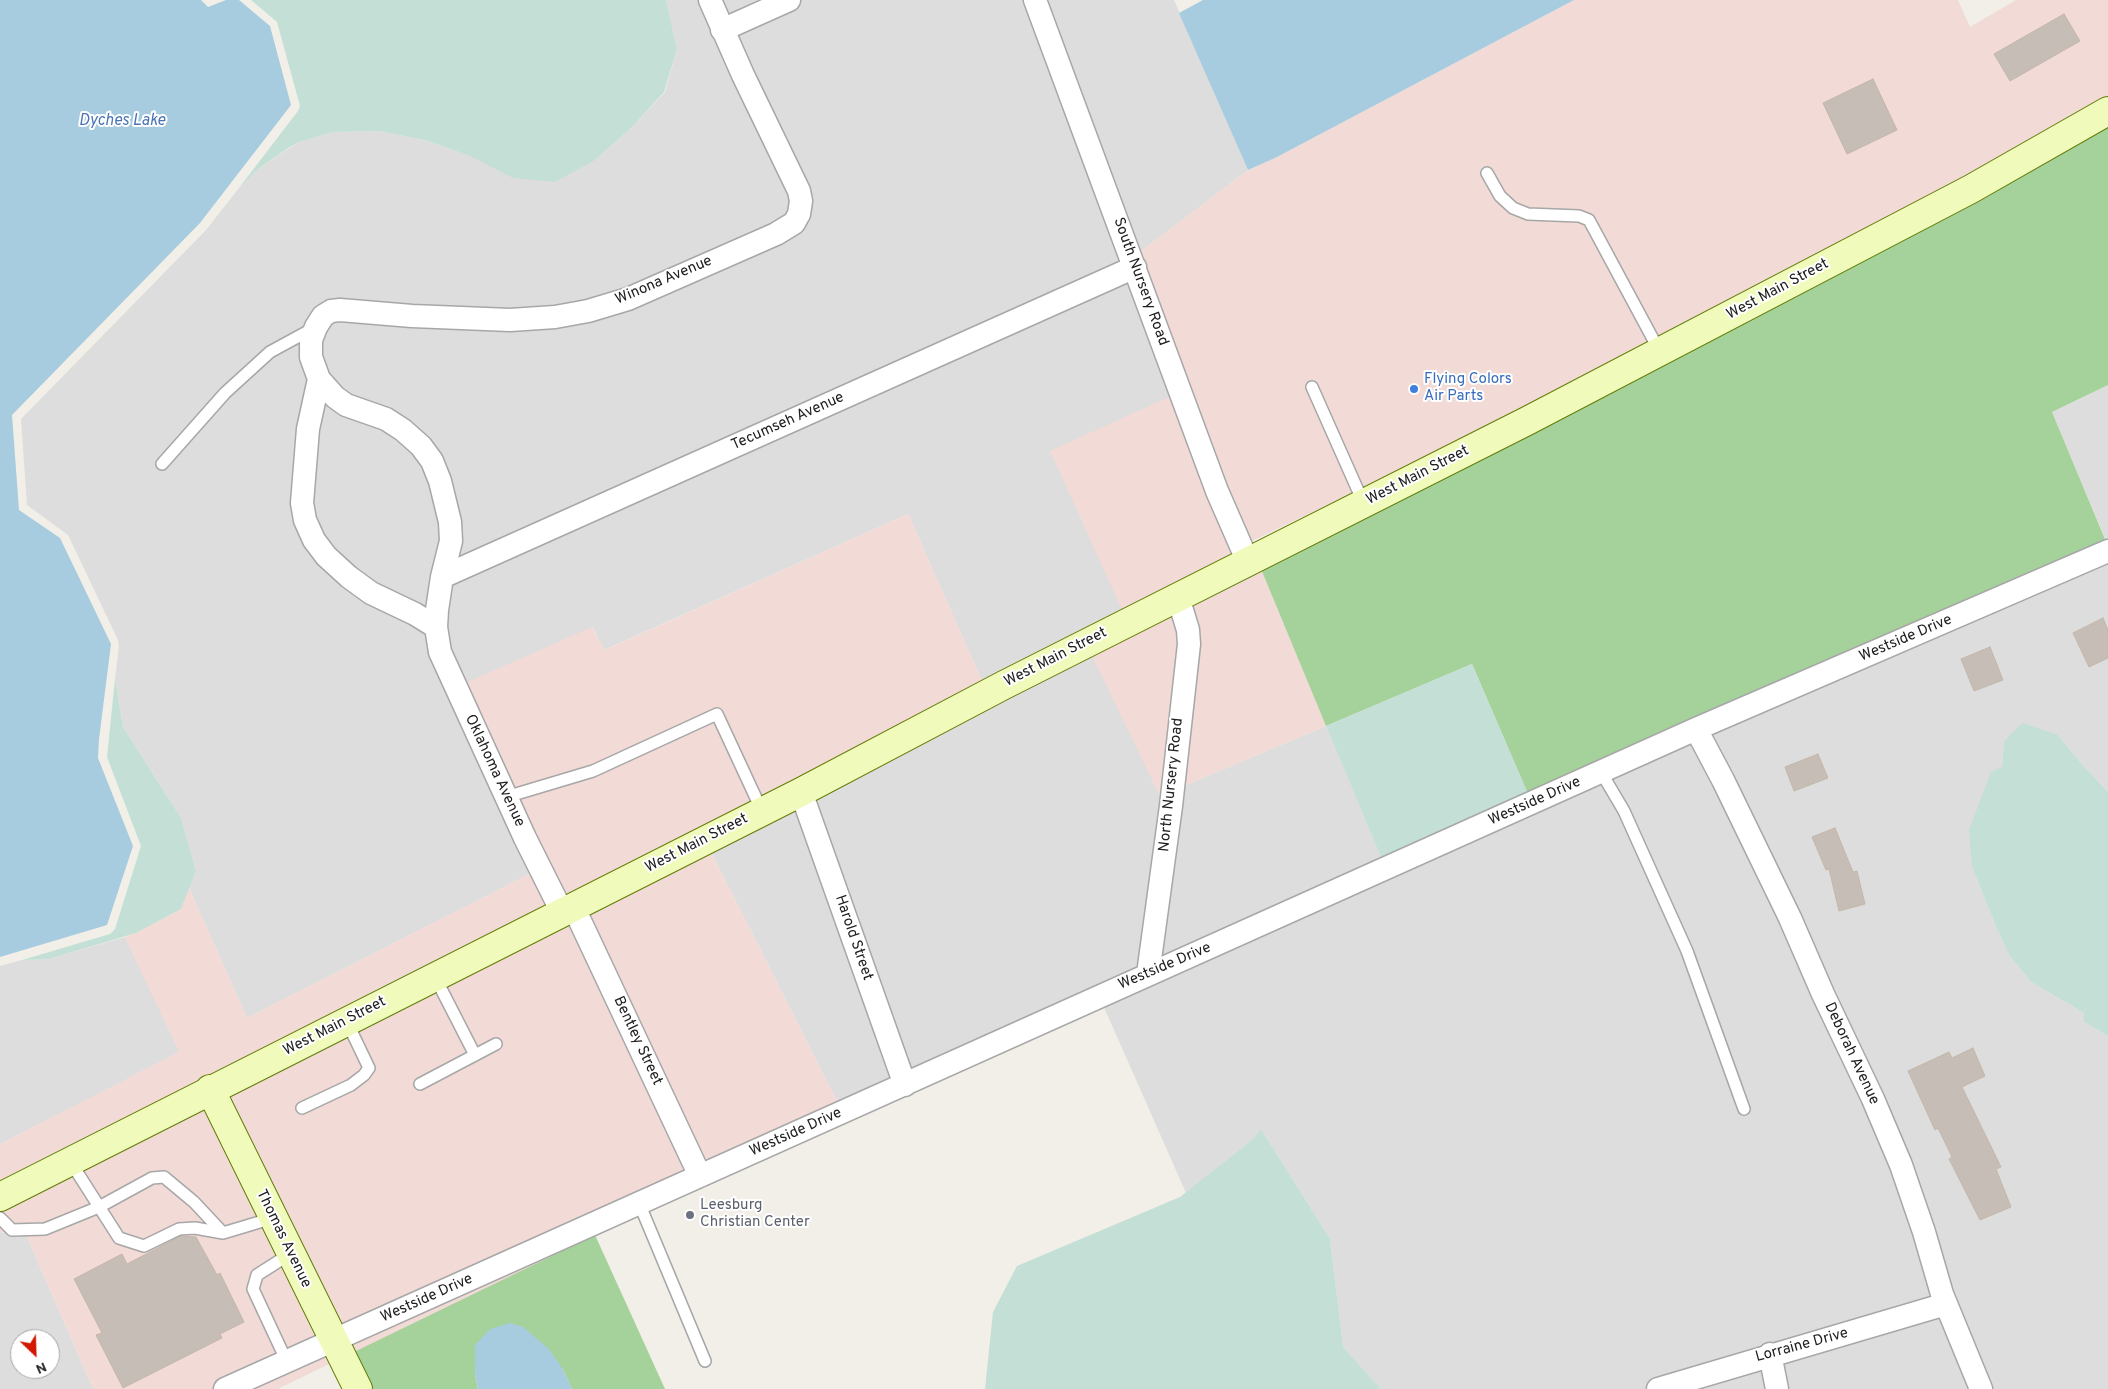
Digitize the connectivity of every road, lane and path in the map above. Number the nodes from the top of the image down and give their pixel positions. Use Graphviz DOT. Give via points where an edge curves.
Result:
graph roads {
  1 [pos="710,0"];
  2 [pos="789,0"];
  3 [pos="1035,0"];
  4 [pos="722,30"];
  5 [pos="2108,111"];
  6 [pos="1486,173"];
  7 [pos="1134,267"];
  8 [pos="316,327"];
  9 [pos="1660,352"];
  10 [pos="319,379"];
  11 [pos="1312,387"];
  12 [pos="162,464"];
  13 [pos="1364,504"];
  14 [pos="2108,551"];
  15 [pos="1248,562"];
  16 [pos="442,577"];
  17 [pos="1178,597"];
  18 [pos="436,627"];
  19 [pos="1696,729"];
  20 [pos="1601,772"];
  21 [pos="801,792"];
  22 [pos="506,797"];
  23 [pos="762,811"];
  24 [pos="567,909"];
  25 [pos="1148,974"];
  26 [pos="435,977"];
  27 [pos="347,1022"];
  28 [pos="496,1044"];
  29 [pos="475,1055"];
  30 [pos="420,1084"];
  31 [pos="904,1085"];
  32 [pos="210,1090"];
  33 [pos="302,1108"];
  34 [pos="1744,1109"];
  35 [pos="70,1161"];
  36 [pos="700,1176"];
  37 [pos="0,1197"];
  38 [pos="639,1204"];
  39 [pos="99,1206"];
  40 [pos="0,1218"];
  41 [pos="273,1218"];
  42 [pos="224,1233"];
  43 [pos="290,1254"];
  44 [pos="1946,1304"];
  45 [pos="333,1341"];
  46 [pos="1770,1354"];
  47 [pos="705,1361"];
  48 [pos="287,1362"];
  49 [pos="225,1389"];
  50 [pos="358,1389"];
  51 [pos="1658,1389"];
  52 [pos="1777,1389"];
  53 [pos="1981,1389"];
  1 -- 4 [label="street, Winona Avenue"];
  2 -- 4 [label="street"];
  3 -- 7 [label="street, South Nursery Road"];
  4 -- 8 [label="street, Winona Avenue" via="799,191 799,214 794,223 776,234 628,299 588,311 510,320 340,310 323,316"];
  5 -- 9 [label="main road, West Main Street" via="1971,189"];
  6 -- 9 [label="lane" via="1500,196 1513,208 1528,214 1579,216 1589,220"];
  7 -- 15 [label="street, South Nursery Road" via="1217,491"];
  7 -- 16 [label="street, Tecumseh Avenue"];
  8 -- 10 [label="street" via="311,340 311,357"];
  8 -- 12 [label="lane" via="270,352 225,393"];
  9 -- 13 [label="main road, West Main Street"];
  10 -- 16 [label="street, Oklahoma Avenue" via="346,405 386,419 403,430 432,461 450,522 451,541"];
  10 -- 18 [label="street" via="308,430 302,494 305,520 314,540 326,556 371,593"];
  11 -- 13 [label="lane"];
  13 -- 15 [label="main road, West Main Street"];
  14 -- 19 [label="street, Westside Drive"];
  15 -- 17 [label="main road, West Main Street"];
  16 -- 18 [label="street, Oklahoma Avenue"];
  17 -- 21 [label="main road, West Main Street"];
  17 -- 25 [label="street, North Nursery Road" via="1189,644 1172,806"];
  18 -- 22 [label="street, Oklahoma Avenue" via="440,652"];
  19 -- 20 [label="street, Westside Drive"];
  19 -- 44 [label="street, Deborah Avenue" via="1724,780 1873,1099 1900,1165"];
  20 -- 25 [label="street, Westside Drive"];
  20 -- 34 [label="lane" via="1624,811 1687,951"];
  21 -- 23 [label="main road, West Main Street"];
  21 -- 31 [label="street, Harold Street"];
  22 -- 23 [label="lane" via="593,771 717,714"];
  22 -- 24 [label="street, Oklahoma Avenue"];
  23 -- 24 [label="main road, West Main Street"];
  24 -- 26 [label="main road, West Main Street"];
  24 -- 36 [label="street, Bentley Street"];
  25 -- 31 [label="street, Westside Drive"];
  26 -- 27 [label="main road, West Main Street"];
  26 -- 29 [label="lane"];
  27 -- 32 [label="main road, West Main Street"];
  27 -- 33 [label="lane" via="368,1068 364,1076"];
  28 -- 29 [label="lane"];
  29 -- 30 [label="lane"];
  31 -- 36 [label="street, Westside Drive"];
  32 -- 35 [label="main road, West Main Street"];
  32 -- 41 [label="main road, Thomas Avenue"];
  35 -- 37 [label="main road, West Main Street"];
  35 -- 39 [label="lane"];
  36 -- 38 [label="street, Westside Drive"];
  38 -- 45 [label="street, Westside Drive"];
  38 -- 47 [label="lane"];
  39 -- 40 [label="lane" via="45,1229 12,1230"];
  39 -- 42 [label="lane" via="119,1238 144,1246 179,1229"];
  39 -- 42 [label="lane" via="152,1178 164,1177"];
  41 -- 42 [label="lane"];
  41 -- 43 [label="main road, Thomas Avenue"];
  43 -- 45 [label="main road, Thomas Avenue"];
  43 -- 48 [label="lane" via="257,1275 253,1288"];
  44 -- 46 [label="street, Lorraine Drive"];
  44 -- 53 [label="street, Deborah Avenue"];
  45 -- 48 [label="street, Westside Drive"];
  45 -- 50 [label="main road, Thomas Avenue"];
  46 -- 51 [label="street, Lorraine Drive"];
  46 -- 52 [label="street"];
  48 -- 49 [label="street, Westside Drive"];
}
